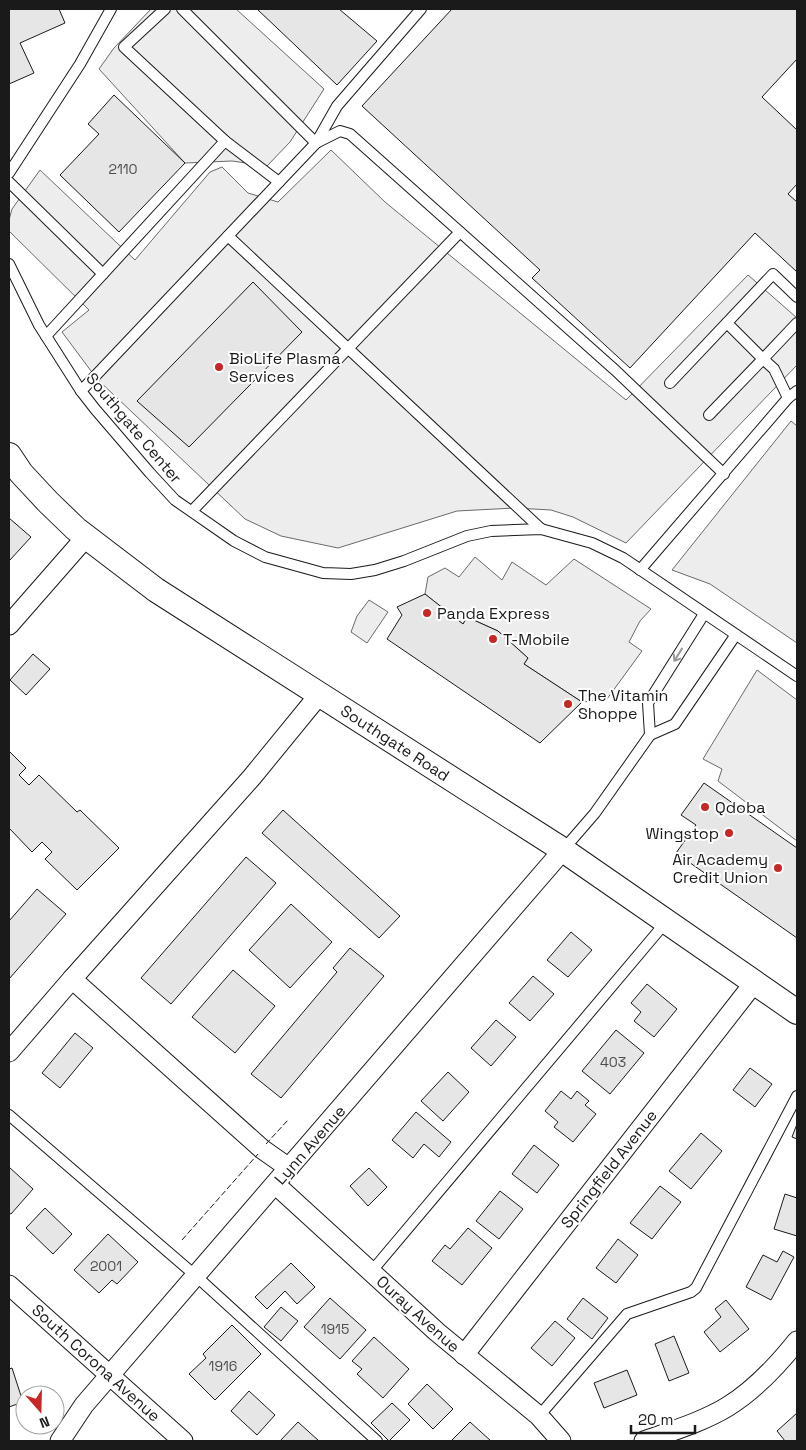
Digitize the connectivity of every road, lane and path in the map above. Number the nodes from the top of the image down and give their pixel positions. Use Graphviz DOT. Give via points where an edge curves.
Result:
graph roads {
  1 [pos="111,9"];
  2 [pos="165,9"];
  3 [pos="182,9"];
  4 [pos="421,9"];
  5 [pos="226,141"];
  6 [pos="316,144"];
  7 [pos="9,172"];
  8 [pos="9,182"];
  9 [pos="279,182"];
  10 [pos="460,232"];
  11 [pos="228,236"];
  12 [pos="9,264"];
  13 [pos="103,274"];
  14 [pos="797,297"];
  15 [pos="727,323"];
  16 [pos="797,323"];
  17 [pos="46,336"];
  18 [pos="348,348"];
  19 [pos="763,359"];
  20 [pos="670,383"];
  21 [pos="81,391"];
  22 [pos="797,391"];
  23 [pos="788,398"];
  24 [pos="709,415"];
  25 [pos="9,455"];
  26 [pos="724,474"];
  27 [pos="192,511"];
  28 [pos="541,529"];
  29 [pos="86,537"];
  30 [pos="640,570"];
  31 [pos="704,614"];
  32 [pos="9,625"];
  33 [pos="735,636"];
  34 [pos="797,676"];
  35 [pos="319,694"];
  36 [pos="650,735"];
  37 [pos="563,850"];
  38 [pos="666,922"];
  39 [pos="72,979"];
  40 [pos="754,983"];
  41 [pos="797,1012"];
  42 [pos="9,1052"];
  43 [pos="797,1096"];
  44 [pos="9,1114"];
  45 [pos="290,1168"];
  46 [pos="276,1184"];
  47 [pos="371,1272"];
  48 [pos="196,1276"];
  49 [pos="9,1287"];
  50 [pos="797,1341"];
  51 [pos="464,1356"];
  52 [pos="110,1376"];
  53 [pos="539,1416"];
  54 [pos="60,1441"];
  55 [pos="183,1441"];
  56 [pos="377,1441"];
  57 [pos="561,1441"];
  58 [pos="644,1441"];
  1 -- 7 [label="lane" via="80,64"];
  2 -- 5 [label="lane" via="124,47"];
  3 -- 6 [label="lane"];
  4 -- 6 [label="lane" via="337,106"];
  5 -- 9 [label="lane"];
  5 -- 13 [label="lane"];
  6 -- 9 [label="lane"];
  6 -- 10 [label="lane" via="340,131 350,134"];
  8 -- 13 [label="lane"];
  9 -- 11 [label="lane"];
  10 -- 18 [label="lane"];
  10 -- 26 [label="lane" via="615,370"];
  11 -- 18 [label="lane"];
  11 -- 21 [label="lane"];
  12 -- 17 [label="lane, Southgate Center"];
  13 -- 17 [label="lane"];
  14 -- 15 [label="lane" via="774,274"];
  15 -- 19 [label="lane"];
  15 -- 20 [label="lane"];
  16 -- 19 [label="lane"];
  17 -- 21 [label="lane, Southgate Center"];
  18 -- 27 [label="lane"];
  18 -- 28 [label="lane"];
  19 -- 23 [label="lane" via="774,369"];
  19 -- 24 [label="lane"];
  21 -- 27 [label="lane, Southgate Center" via="150,473 175,500"];
  22 -- 23 [label="lane"];
  23 -- 26 [label="lane"];
  25 -- 29 [label="street, Southgate Road" via="48,502"];
  26 -- 30 [label="lane"];
  27 -- 28 [label="lane, Southgate Center" via="234,541 265,557 322,574 375,570 467,536 491,531"];
  28 -- 30 [label="lane, Southgate Center" via="592,543"];
  29 -- 32 [label="street"];
  29 -- 35 [label="street, Southgate Road" via="156,590"];
  30 -- 31 [label="lane, Southgate Center"];
  31 -- 33 [label="lane, Southgate Center"];
  31 -- 36 [label="lane, one-way" via="648,703"];
  33 -- 34 [label="lane, Southgate Center"];
  33 -- 36 [label="lane" via="675,724"];
  35 -- 37 [label="street, Southgate Road"];
  35 -- 39 [label="street" via="252,777"];
  36 -- 37 [label="lane" via="595,813"];
  37 -- 38 [label="street, Southgate Road"];
  37 -- 45 [label="street, Lynn Avenue"];
  38 -- 40 [label="street, Southgate Road"];
  38 -- 47 [label="lane"];
  39 -- 42 [label="street"];
  39 -- 45 [label="street" via="262,1149"];
  40 -- 41 [label="street, Southgate Road"];
  40 -- 51 [label="street, Springfield Avenue"];
  43 -- 53 [label="lane" via="696,1288 627,1314"];
  44 -- 48 [label="lane"];
  45 -- 46 [label="street, Lynn Avenue"];
  46 -- 47 [label="street, Ouray Avenue"];
  46 -- 48 [label="street, Lynn Avenue"];
  47 -- 51 [label="street, Ouray Avenue"];
  48 -- 52 [label="street, Lynn Avenue"];
  48 -- 56 [label="lane"];
  49 -- 52 [label="street, South Corona Avenue"];
  50 -- 58 [label="street" via="772,1371 726,1407"];
  51 -- 53 [label="street, Ouray Avenue"];
  52 -- 54 [label="street, Lynn Avenue" via="84,1405"];
  52 -- 55 [label="street, South Corona Avenue"];
  53 -- 57 [label="street, Ouray Avenue"];
}
